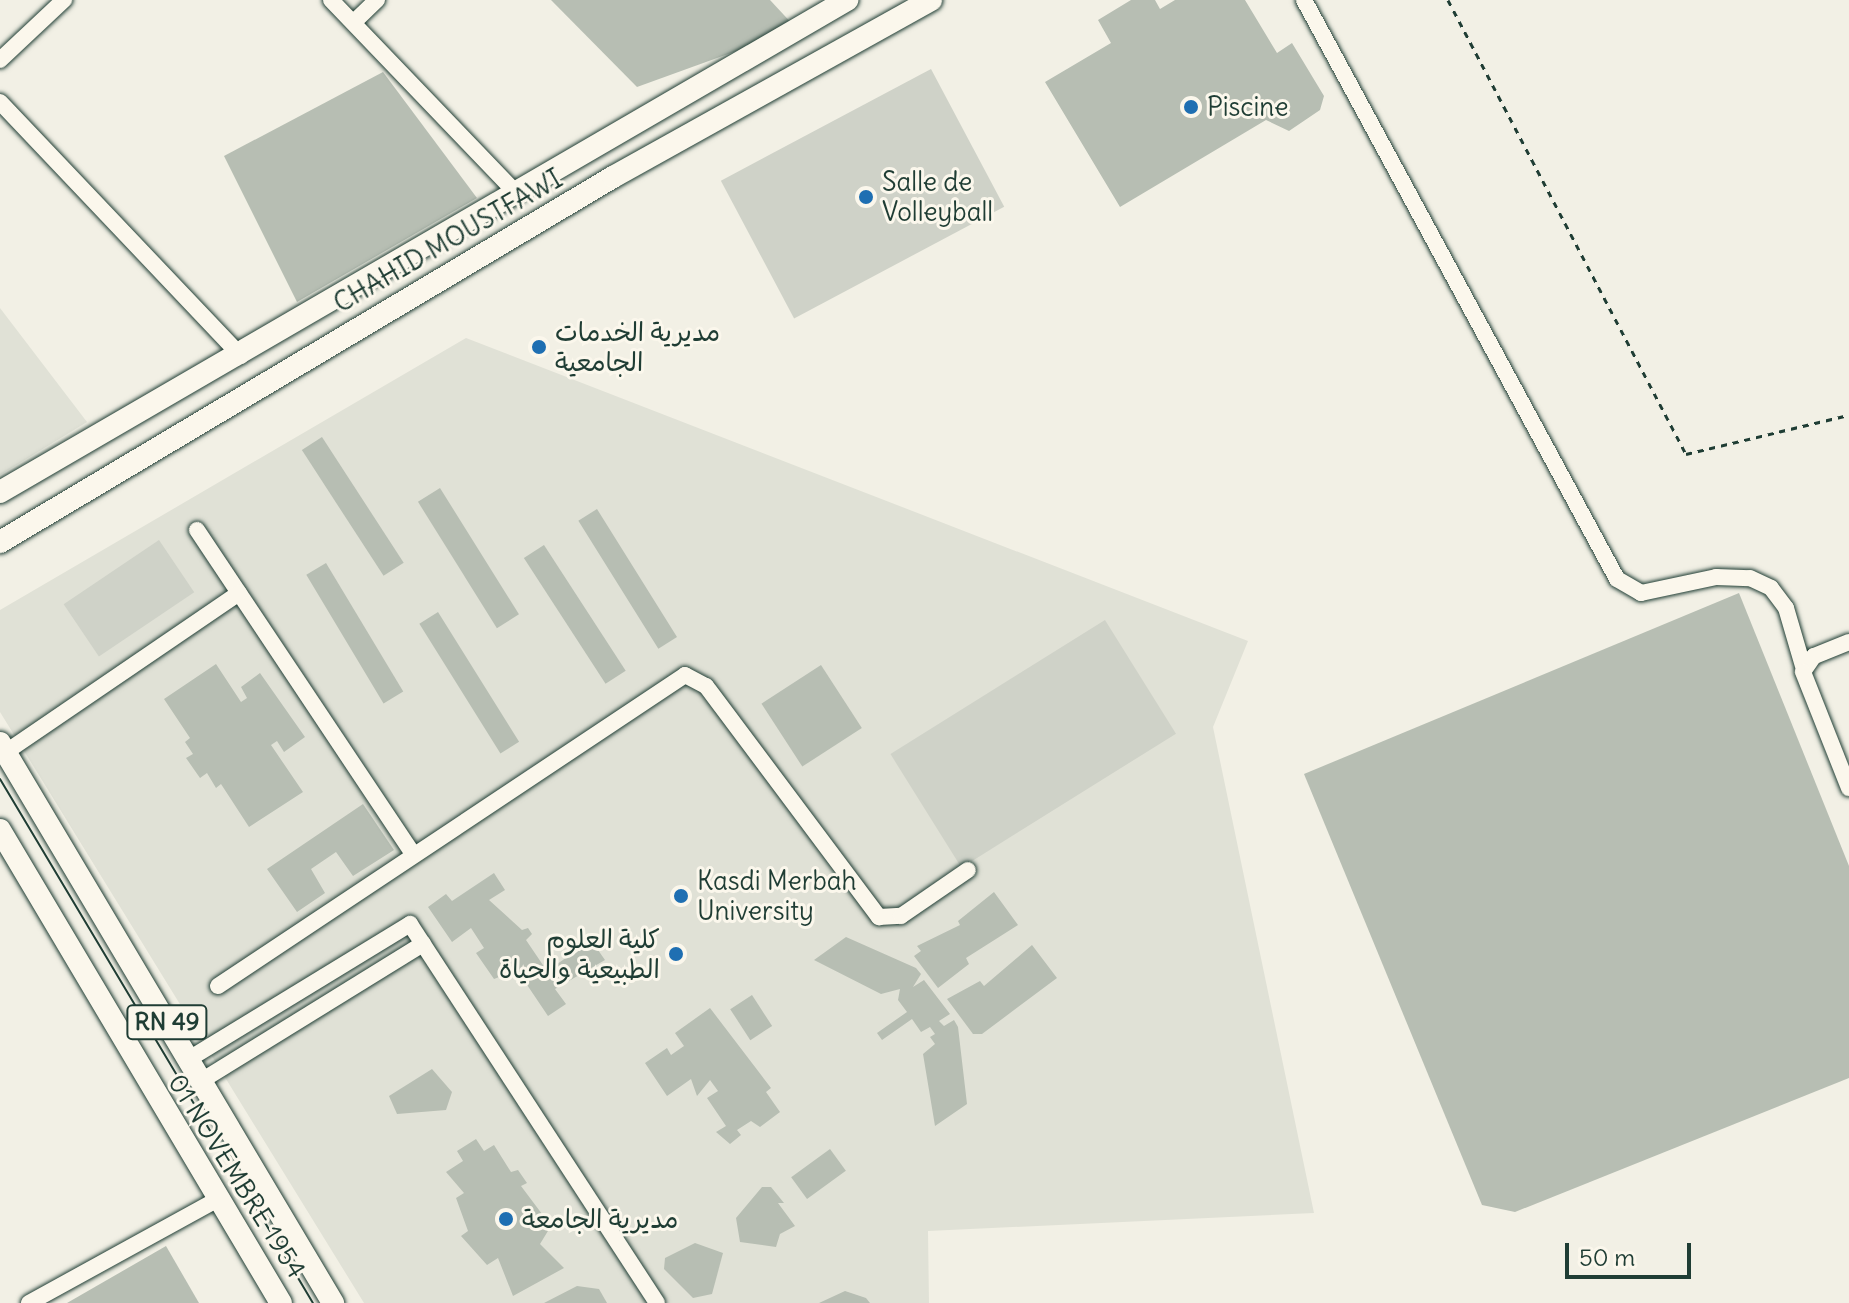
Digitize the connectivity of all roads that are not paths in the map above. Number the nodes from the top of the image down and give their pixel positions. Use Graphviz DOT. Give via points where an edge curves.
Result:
graph roads {
  1 [pos="64,0"];
  2 [pos="331,0"];
  3 [pos="377,0"];
  4 [pos="847,0"];
  5 [pos="929,0"];
  6 [pos="1304,0"];
  7 [pos="354,22"];
  8 [pos="0,60"];
  9 [pos="0,102"];
  10 [pos="513,190"];
  11 [pos="241,356"];
  12 [pos="0,492"];
  13 [pos="197,530"];
  14 [pos="0,542"];
  15 [pos="239,593"];
  16 [pos="1849,642"];
  17 [pos="1803,666"];
  18 [pos="3,748"];
  19 [pos="1849,788"];
  20 [pos="0,830"];
  21 [pos="413,854"];
  22 [pos="968,870"];
  23 [pos="423,944"];
  24 [pos="218,986"];
  25 [pos="189,1059"];
  26 [pos="201,1081"];
  27 [pos="220,1198"];
  28 [pos="29,1303"];
  29 [pos="281,1303"];
  30 [pos="333,1303"];
  31 [pos="657,1303"];
  1 -- 8 [label="street"];
  2 -- 7 [label="street"];
  3 -- 7 [label="street"];
  4 -- 10 [label="main road, CHAHID MOUSTFAWI"];
  5 -- 14 [label="main road, CHAHID MOUSTFAWI" via="626,169"];
  6 -- 17 [label="street" via="1617,579 1641,593 1716,577 1750,578 1771,588 1786,608"];
  7 -- 10 [label="street"];
  9 -- 11 [label="street"];
  10 -- 11 [label="main road, CHAHID MOUSTFAWI"];
  11 -- 12 [label="main road, CHAHID MOUSTFAWI"];
  13 -- 15 [label="street"];
  15 -- 18 [label="street"];
  15 -- 21 [label="street"];
  16 -- 17 [label="street"];
  17 -- 19 [label="street"];
  18 -- 25 [label="main road, RN 49"];
  20 -- 27 [label="main road, 01 NOVEMBRE 1954 / RN 49"];
  21 -- 22 [label="street" via="685,675 706,686 879,917 901,916"];
  21 -- 24 [label="street"];
  23 -- 25 [label="street" via="410,924"];
  23 -- 26 [label="street"];
  23 -- 31 [label="street"];
  25 -- 26 [label="main road, RN 49"];
  26 -- 30 [label="main road, RN 49"];
  27 -- 28 [label="street"];
  27 -- 29 [label="main road, 01 NOVEMBRE 1954 / RN 49"];
}
